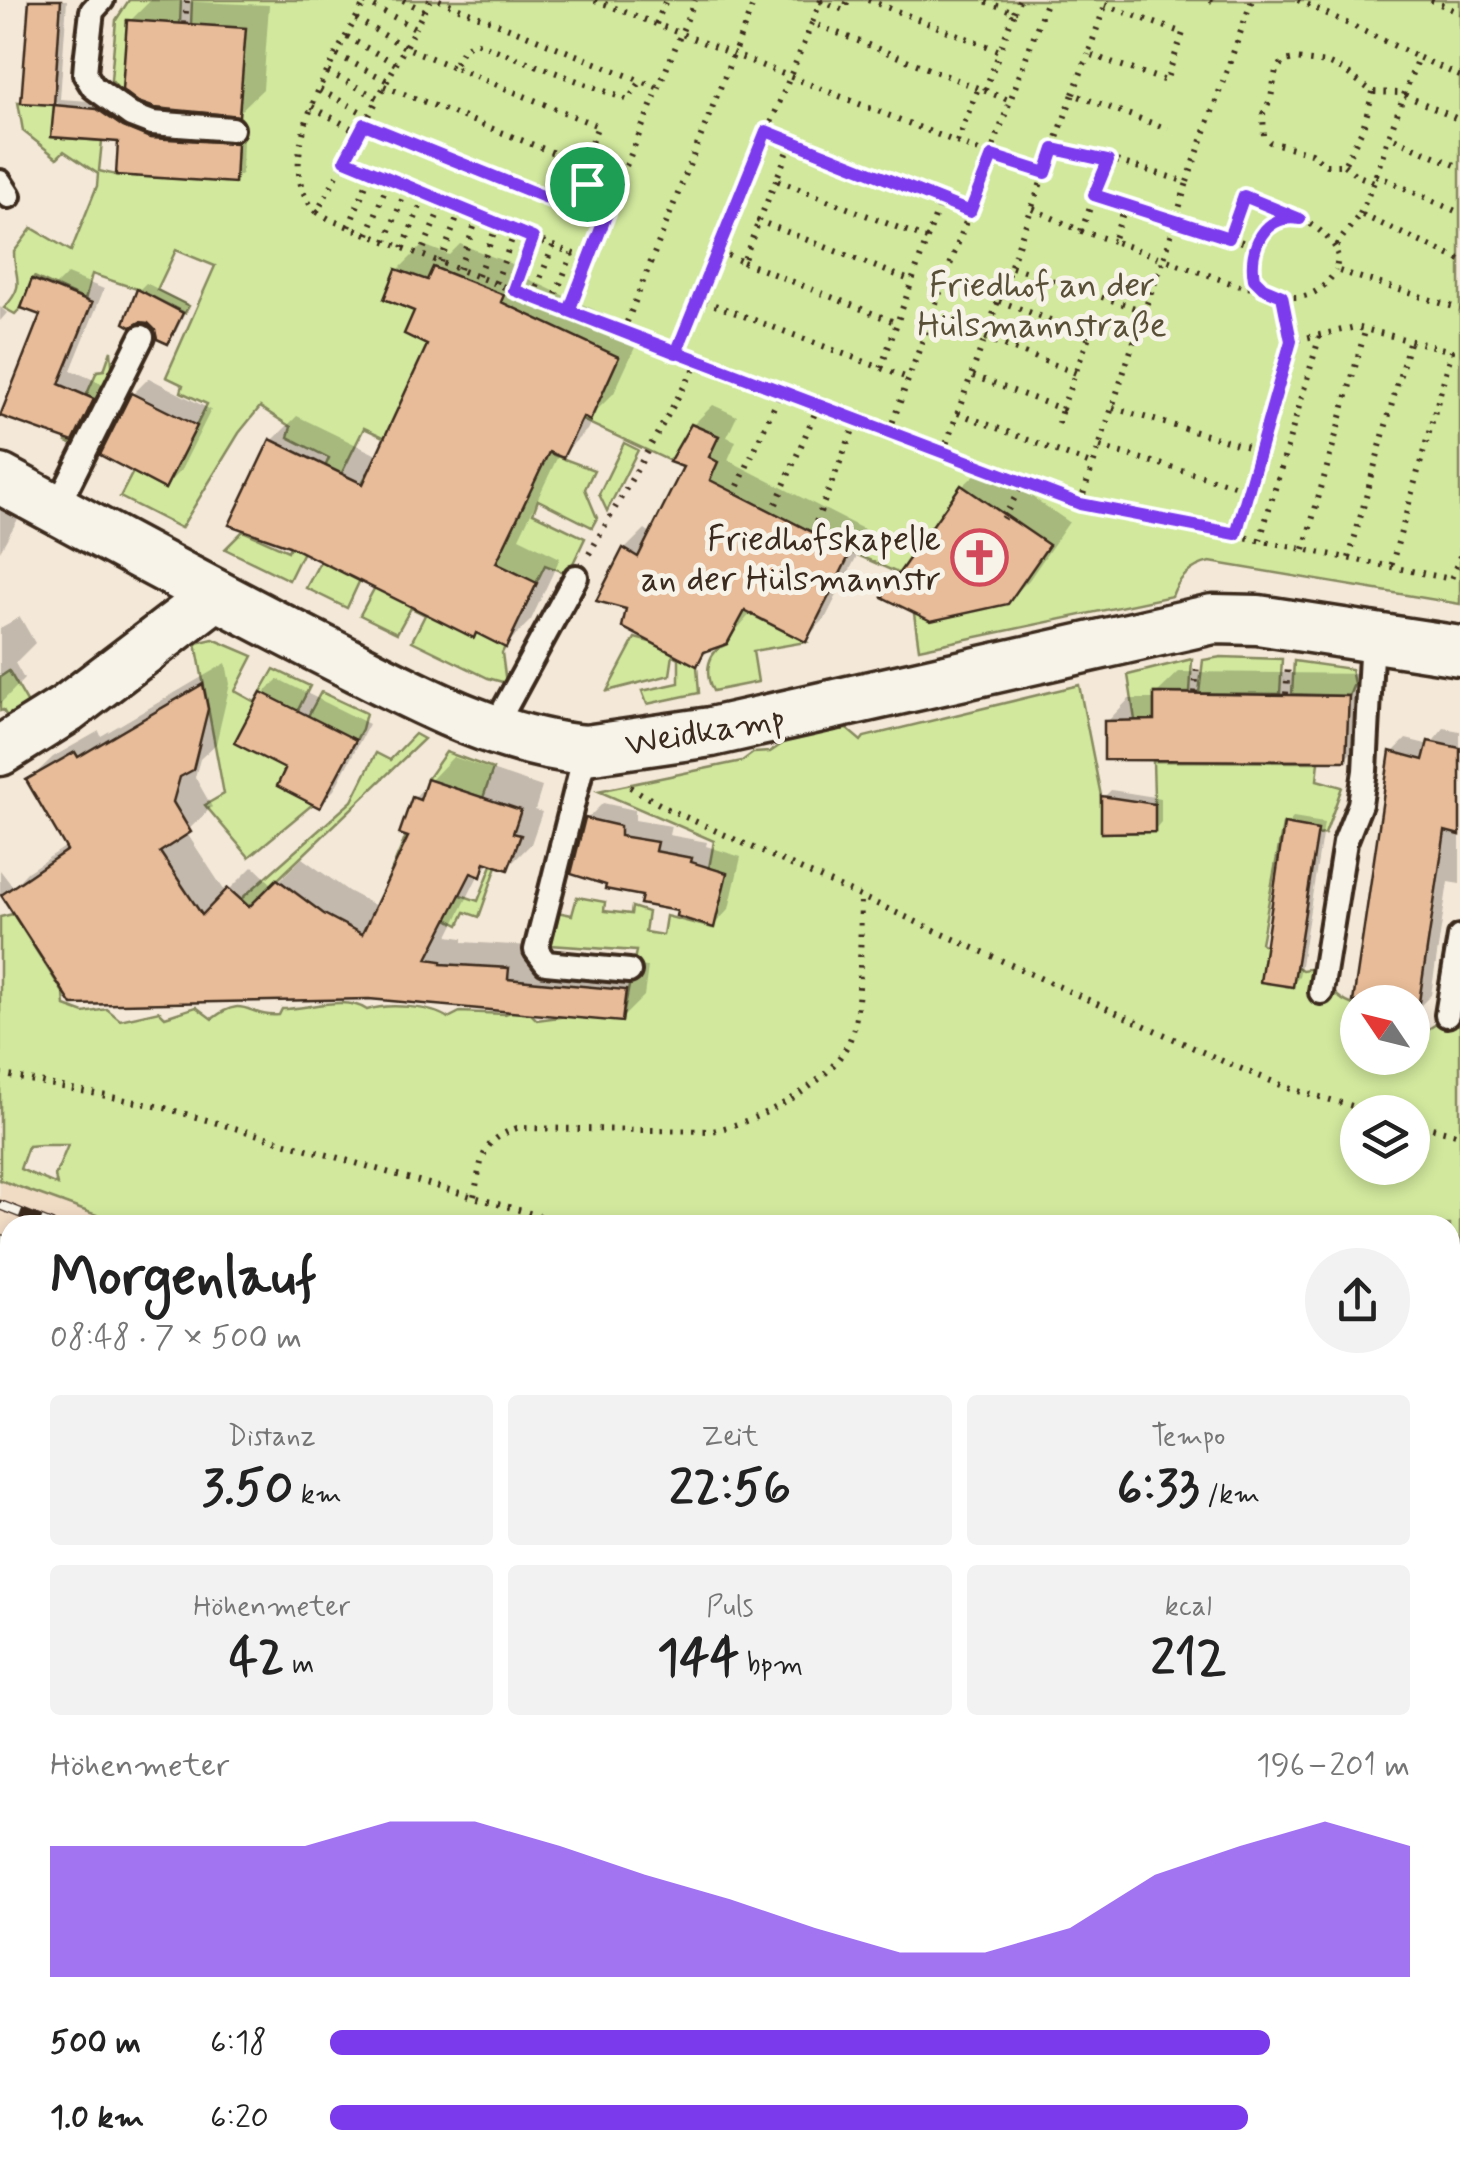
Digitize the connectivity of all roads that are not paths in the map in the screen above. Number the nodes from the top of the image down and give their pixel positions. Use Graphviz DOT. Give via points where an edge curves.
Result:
graph roads {
  1 [pos="102,0"];
  2 [pos="232,129"];
  3 [pos="142,337"];
  4 [pos="0,480"];
  5 [pos="56,509"];
  6 [pos="576,577"];
  7 [pos="216,595"];
  8 [pos="1372,636"];
  9 [pos="1460,650"];
  10 [pos="493,730"];
  11 [pos="588,750"];
  12 [pos="0,751"];
  13 [pos="1460,937"];
  14 [pos="629,970"];
  15 [pos="1321,992"];
  16 [pos="1447,1015"];
  1 -- 2 [label="lane" via="92,11 86,62 93,88 152,123"];
  3 -- 5 [label="lane"];
  4 -- 5 [label="street, Weidkamp"];
  5 -- 7 [label="street, Weidkamp"];
  6 -- 10 [label="lane"];
  7 -- 10 [label="street, Weidkamp"];
  7 -- 12 [label="street" via="67,709"];
  8 -- 9 [label="street, Weidkamp"];
  8 -- 11 [label="street, Weidkamp" via="1258,620 1200,620 868,699"];
  8 -- 15 [label="lane" via="1365,771"];
  10 -- 11 [label="street, Weidkamp"];
  11 -- 14 [label="lane" via="536,950 546,963"];
  13 -- 16 [label="lane"];
}
